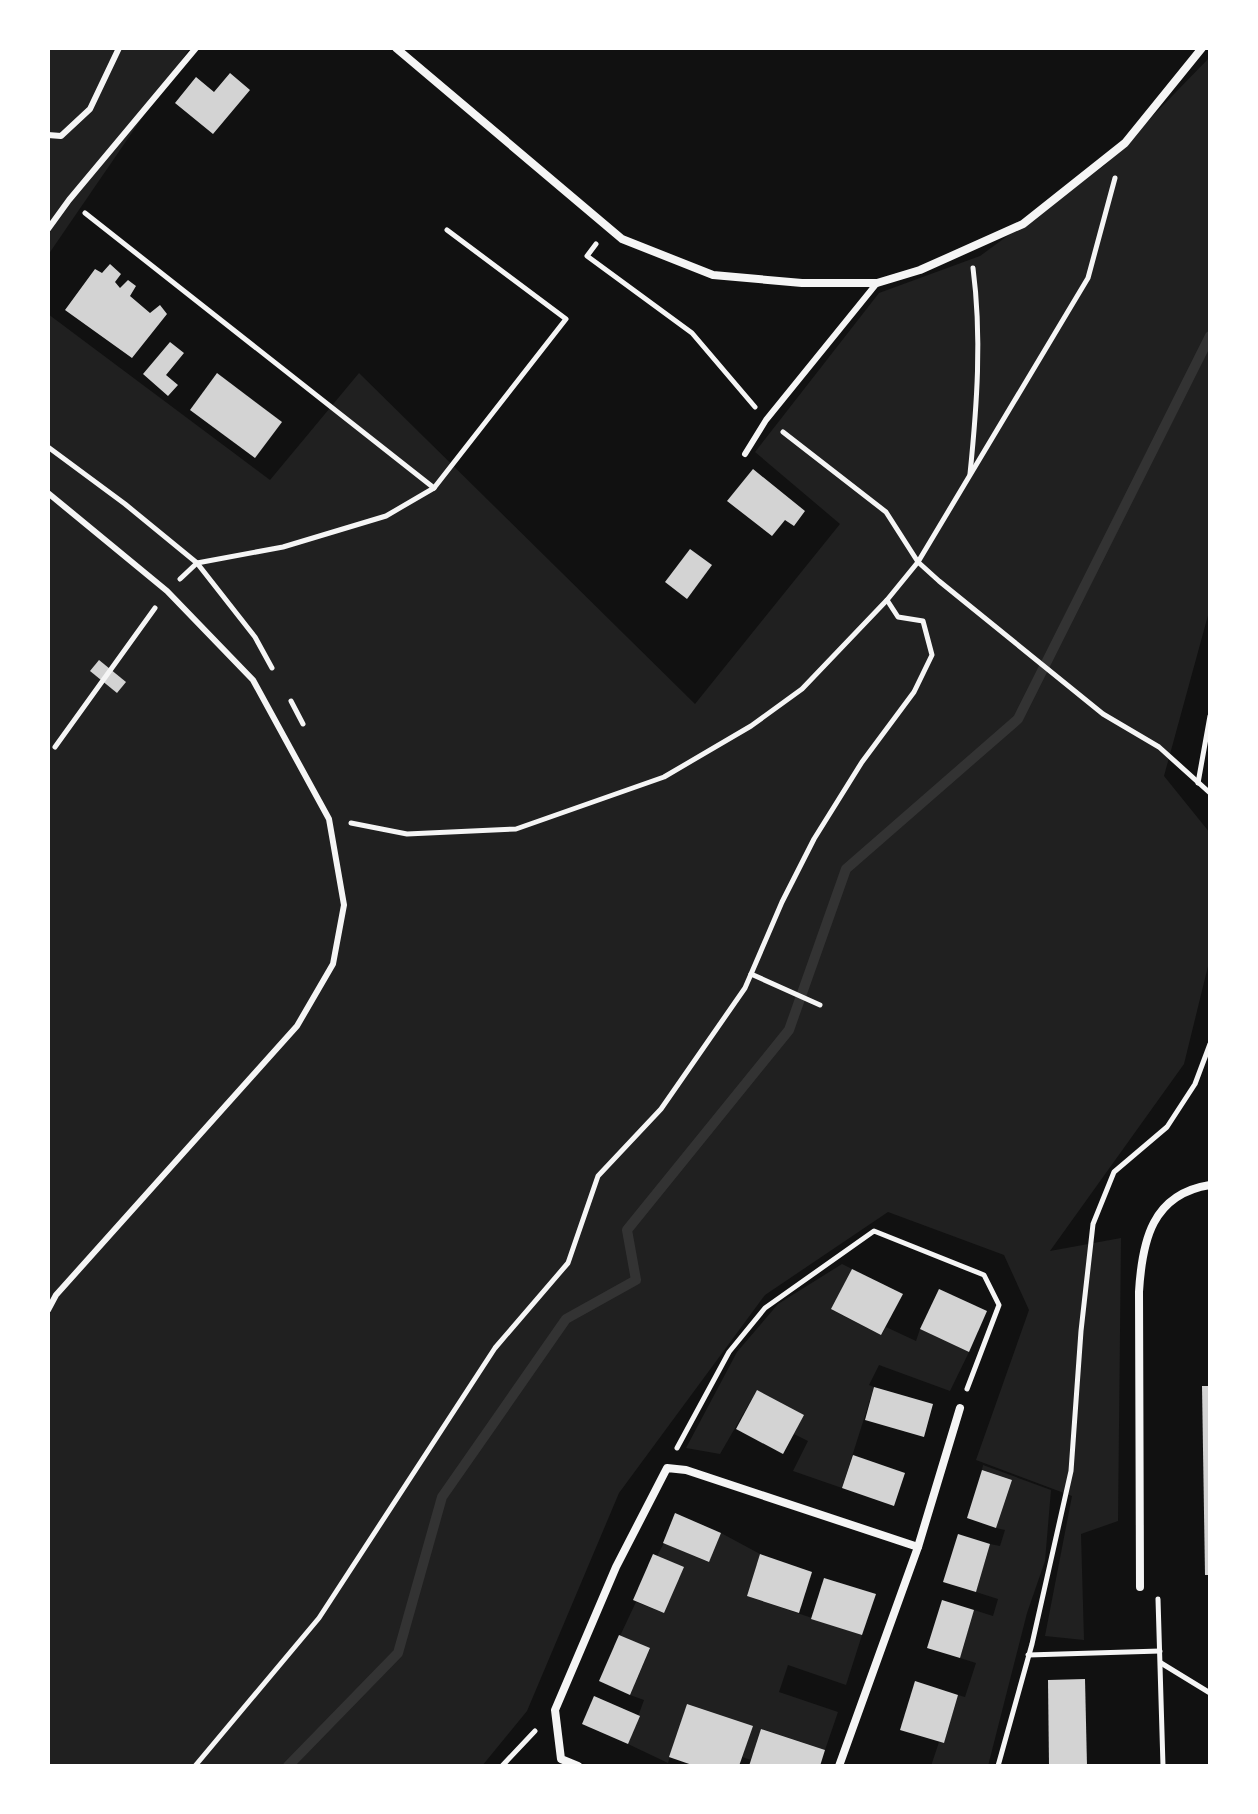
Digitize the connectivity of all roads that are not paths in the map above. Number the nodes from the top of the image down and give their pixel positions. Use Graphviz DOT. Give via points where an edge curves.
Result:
graph roads {
  1 [pos="119,48"];
  2 [pos="196,48"];
  3 [pos="396,48"];
  4 [pos="1202,48"];
  5 [pos="48,135"];
  6 [pos="48,229"];
  7 [pos="877,283"];
  8 [pos="745,454"];
  9 [pos="48,493"];
  10 [pos="1210,1185"];
  11 [pos="48,1310"];
  12 [pos="960,1408"];
  13 [pos="918,1547"];
  14 [pos="1140,1587"];
  15 [pos="578,1766"];
  16 [pos="839,1766"];
  1 -- 5 [label="lane" via="90,109 61,136"];
  2 -- 6 [label="lane"];
  3 -- 7 [label="street" via="622,239 713,275"];
  4 -- 7 [label="street" via="1125,143 1023,224 920,270"];
  7 -- 8 [label="lane" via="766,420"];
  9 -- 11 [label="lane" via="167,591 253,680 329,819 344,905 333,964 297,1026"];
  10 -- 14 [label="street" via="1191,1188 1159,1210 1141,1256"];
  12 -- 13 [label="street"];
  13 -- 15 [label="street" via="667,1468 616,1567 555,1710 561,1759"];
  13 -- 16 [label="street"];
}
